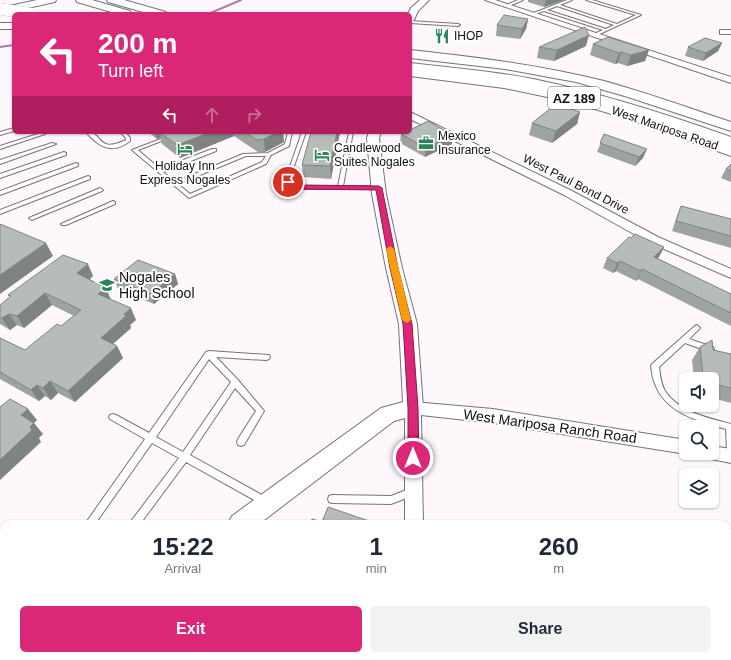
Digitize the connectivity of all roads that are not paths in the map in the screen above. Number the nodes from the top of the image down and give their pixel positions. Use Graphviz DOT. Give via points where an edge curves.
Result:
graph roads {
  1 [pos="51,0"];
  2 [pos="81,0"];
  3 [pos="112,0"];
  4 [pos="424,0"];
  5 [pos="491,0"];
  6 [pos="521,0"];
  7 [pos="570,0"];
  8 [pos="588,0"];
  9 [pos="557,5"];
  10 [pos="506,6"];
  11 [pos="0,10"];
  12 [pos="128,10"];
  13 [pos="545,10"];
  14 [pos="16,12"];
  15 [pos="145,12"];
  16 [pos="406,12"];
  17 [pos="533,14"];
  18 [pos="412,16"];
  19 [pos="412,21"];
  20 [pos="458,25"];
  21 [pos="618,25"];
  22 [pos="0,26"];
  23 [pos="12,26"];
  24 [pos="606,30"];
  25 [pos="595,35"];
  26 [pos="412,54"];
  27 [pos="412,63"];
  28 [pos="412,67"];
  29 [pos="461,71"];
  30 [pos="412,72"];
  31 [pos="731,80"];
  32 [pos="412,115"];
  33 [pos="731,127"];
  34 [pos="12,130"];
  35 [pos="0,134"];
  36 [pos="44,134"];
  37 [pos="90,134"];
  38 [pos="124,134"];
  39 [pos="178,134"];
  40 [pos="290,134"];
  41 [pos="303,134"];
  42 [pos="351,134"];
  43 [pos="374,134"];
  44 [pos="731,137"];
  45 [pos="731,142"];
  46 [pos="54,144"];
  47 [pos="0,148"];
  48 [pos="214,150"];
  49 [pos="731,151"];
  50 [pos="64,154"];
  51 [pos="269,154"];
  52 [pos="0,162"];
  53 [pos="76,165"];
  54 [pos="160,171"];
  55 [pos="0,176"];
  56 [pos="88,178"];
  57 [pos="175,184"];
  58 [pos="340,188"];
  59 [pos="379,188"];
  60 [pos="100,190"];
  61 [pos="0,193"];
  62 [pos="113,203"];
  63 [pos="0,212"];
  64 [pos="32,218"];
  65 [pos="64,224"];
  66 [pos="731,274"];
  67 [pos="697,328"];
  68 [pos="684,340"];
  69 [pos="717,352"];
  70 [pos="209,354"];
  71 [pos="266,357"];
  72 [pos="235,382"];
  73 [pos="413,408"];
  74 [pos="113,417"];
  75 [pos="699,420"];
  76 [pos="719,425"];
  77 [pos="730,427"];
  78 [pos="150,438"];
  79 [pos="241,442"];
  80 [pos="679,446"];
  81 [pos="731,451"];
  82 [pos="719,454"];
  83 [pos="731,456"];
  84 [pos="184,457"];
  85 [pos="414,491"];
  86 [pos="332,499"];
  87 [pos="268,503"];
  88 [pos="93,520"];
  89 [pos="137,520"];
  90 [pos="245,520"];
  91 [pos="414,520"];
  1 -- 11 [label="highway"];
  2 -- 12 [label="highway"];
  3 -- 12 [label="highway"];
  4 -- 16 [label="street"];
  4 -- 18 [label="street"];
  5 -- 10 [label="street"];
  6 -- 10 [label="lane"];
  7 -- 9 [label="lane"];
  8 -- 21 [label="lane" via="639,15"];
  9 -- 13 [label="lane"];
  9 -- 21 [label="lane"];
  10 -- 17 [label="street"];
  11 -- 14 [label="highway, bridge"];
  12 -- 15 [label="highway"];
  13 -- 17 [label="lane"];
  13 -- 24 [label="lane"];
  17 -- 25 [label="street"];
  19 -- 20 [label="lane"];
  21 -- 24 [label="lane"];
  22 -- 23 [label="highway"];
  24 -- 25 [label="lane"];
  25 -- 31 [label="street"];
  26 -- 33 [label="highway, West Mariposa Road / AZ 189" via="475,60 556,74 641,96"];
  27 -- 29 [label="highway"];
  28 -- 29 [label="highway"];
  29 -- 44 [label="highway" via="534,79 572,87 623,100"];
  29 -- 45 [label="highway" via="532,83 621,104"];
  30 -- 49 [label="highway, West Mariposa Road / AZ 189" via="499,83 567,97 627,114"];
  32 -- 66 [label="street, West Paul Bond Drive" via="654,240"];
  34 -- 35 [label="lane"];
  36 -- 47 [label="lane"];
  37 -- 38 [label="lane" via="109,148 128,141"];
  39 -- 54 [label="lane" via="134,150"];
  40 -- 51 [label="lane" via="287,145"];
  41 -- 58 [label="lane" via="287,178 288,182 301,187"];
  42 -- 58 [label="lane"];
  43 -- 59 [label="street"];
  46 -- 52 [label="lane"];
  48 -- 54 [label="lane"];
  50 -- 55 [label="lane"];
  51 -- 57 [label="lane" via="245,155"];
  51 -- 57 [label="lane" via="264,163 189,196"];
  53 -- 61 [label="lane"];
  54 -- 57 [label="lane"];
  56 -- 63 [label="lane"];
  58 -- 59 [label="lane"];
  59 -- 73 [label="street" via="394,268 408,324"];
  60 -- 64 [label="lane"];
  62 -- 65 [label="lane"];
  67 -- 68 [label="lane"];
  68 -- 69 [label="lane"];
  68 -- 75 [label="lane" via="655,366 655,378 672,405"];
  70 -- 71 [label="lane"];
  70 -- 72 [label="lane"];
  70 -- 78 [label="lane"];
  72 -- 79 [label="lane" via="260,411"];
  72 -- 84 [label="lane"];
  73 -- 80 [label="street, West Mariposa Ranch Road" via="493,416"];
  73 -- 85 [label="street"];
  73 -- 87 [label="street" via="388,414"];
  74 -- 78 [label="lane"];
  76 -- 77 [label="lane"];
  77 -- 81 [label="lane"];
  78 -- 84 [label="lane"];
  78 -- 88 [label="lane"];
  82 -- 83 [label="street"];
  84 -- 87 [label="lane"];
  84 -- 89 [label="lane"];
  85 -- 86 [label="lane" via="391,500"];
  85 -- 91 [label="street"];
  87 -- 90 [label="street"];
}
